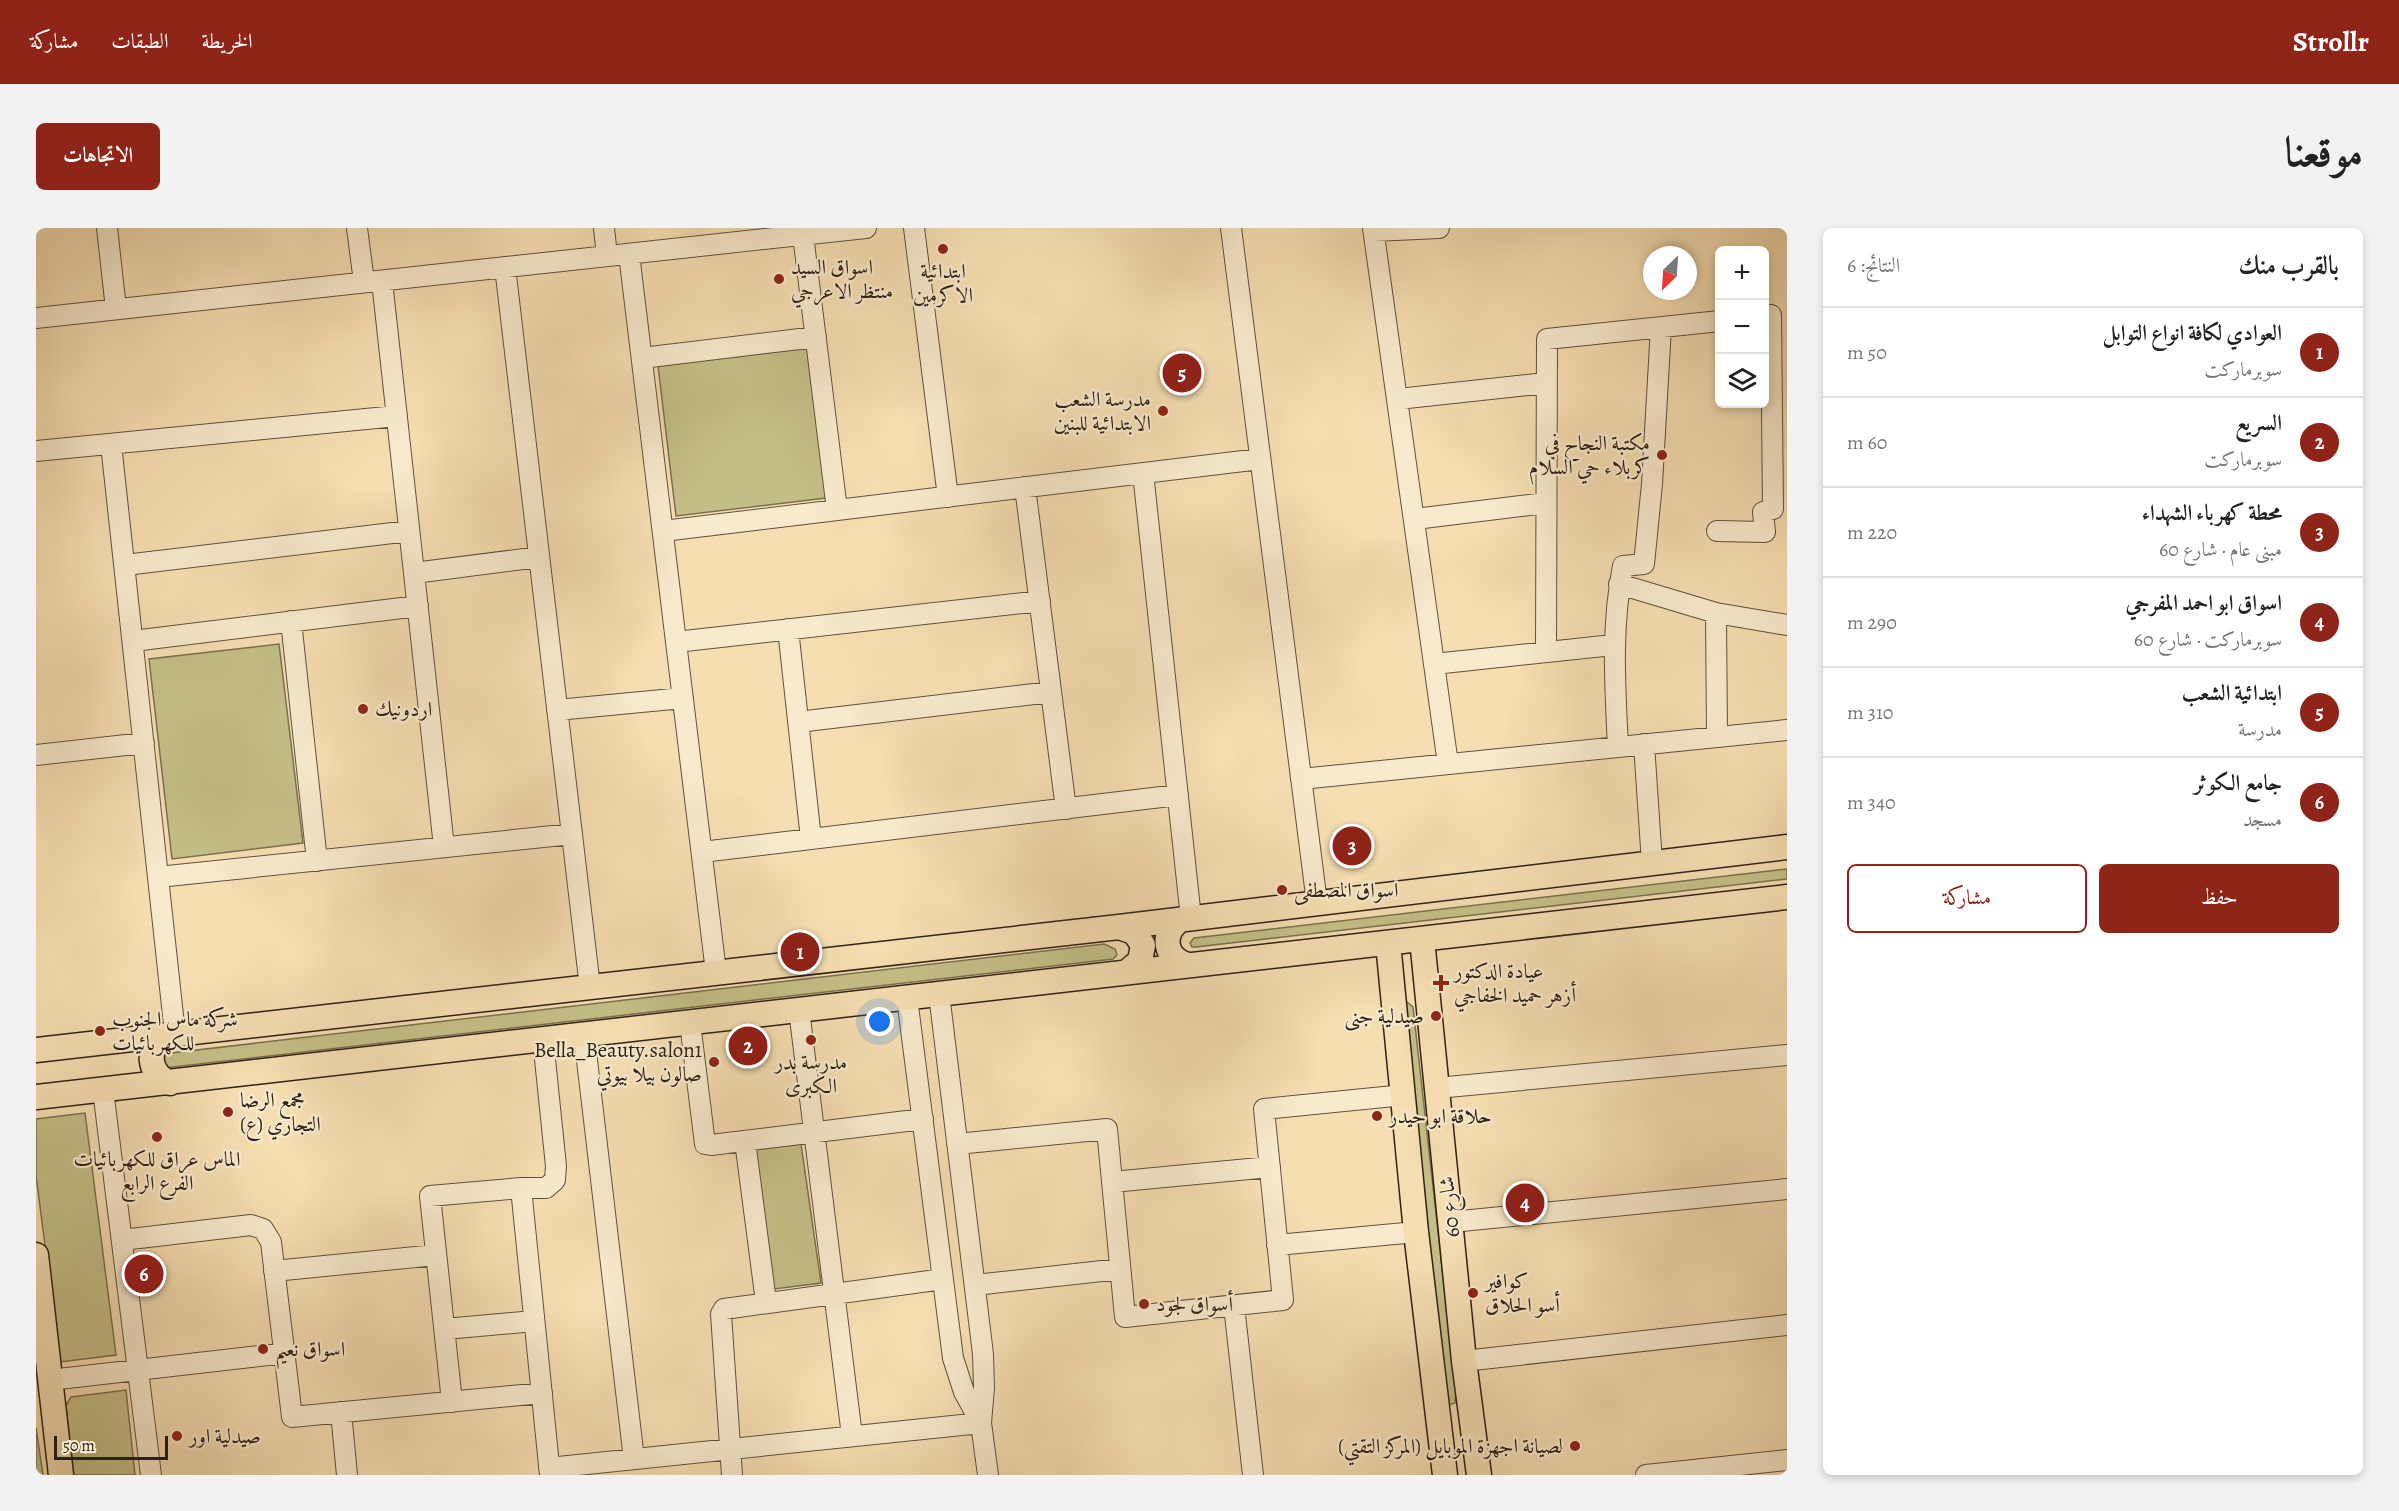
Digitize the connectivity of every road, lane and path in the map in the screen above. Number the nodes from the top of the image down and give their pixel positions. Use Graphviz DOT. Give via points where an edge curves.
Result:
graph roads {
  1 [pos="107,228"];
  2 [pos="357,228"];
  3 [pos="604,228"];
  4 [pos="866,228"];
  5 [pos="914,228"];
  6 [pos="1230,228"];
  7 [pos="1440,228"];
  8 [pos="1373,230"];
  9 [pos="803,235"];
  10 [pos="724,236"];
  11 [pos="629,254"];
  12 [pos="608,256"];
  13 [pos="505,267"];
  14 [pos="373,282"];
  15 [pos="116,309"];
  16 [pos="1774,315"];
  17 [pos="36,318"];
  18 [pos="1715,321"];
  19 [pos="1661,327"];
  20 [pos="816,337"];
  21 [pos="642,358"];
  22 [pos="1546,383"];
  23 [pos="1398,399"];
  24 [pos="397,416"];
  25 [pos="111,444"];
  26 [pos="36,451"];
  27 [pos="1260,459"];
  28 [pos="1143,473"];
  29 [pos="1025,487"];
  30 [pos="948,497"];
  31 [pos="1546,503"];
  32 [pos="837,510"];
  33 [pos="1415,519"];
  34 [pos="410,531"];
  35 [pos="663,531"];
  36 [pos="1717,531"];
  37 [pos="539,557"];
  38 [pos="124,566"];
  39 [pos="414,573"];
  40 [pos="1619,584"];
  41 [pos="1040,601"];
  42 [pos="418,606"];
  43 [pos="1716,613"];
  44 [pos="291,621"];
  45 [pos="1787,625"];
  46 [pos="789,629"];
  47 [pos="133,641"];
  48 [pos="676,642"];
  49 [pos="1613,645"];
  50 [pos="1546,651"];
  51 [pos="1434,664"];
  52 [pos="1051,692"];
  53 [pos="683,698"];
  54 [pos="557,710"];
  55 [pos="798,723"];
  56 [pos="1787,730"];
  57 [pos="1717,737"];
  58 [pos="144,743"];
  59 [pos="1644,744"];
  60 [pos="1618,747"];
  61 [pos="36,755"];
  62 [pos="1448,764"];
  63 [pos="1301,779"];
  64 [pos="1178,795"];
  65 [pos="1066,809"];
  66 [pos="572,834"];
  67 [pos="811,839"];
  68 [pos="444,847"];
  69 [pos="1787,847"];
  70 [pos="702,852"];
  71 [pos="317,861"];
  72 [pos="1652,863"];
  73 [pos="158,877"];
  74 [pos="1787,897"];
  75 [pos="1317,903"];
  76 [pos="1186,918"];
  77 [pos="1119,927"];
  78 [pos="1422,939"];
  79 [pos="1388,943"];
  80 [pos="1188,965"];
  81 [pos="1128,971"];
  82 [pos="716,972"];
  83 [pos="590,987"];
  84 [pos="939,994"];
  85 [pos="908,998"];
  86 [pos="1428,1002"];
  87 [pos="1394,1005"];
  88 [pos="799,1010"];
  89 [pos="690,1023"];
  90 [pos="170,1035"];
  91 [pos="584,1035"];
  92 [pos="543,1040"];
  93 [pos="36,1050"];
  94 [pos="1787,1055"];
  95 [pos="170,1083"];
  96 [pos="1437,1088"];
  97 [pos="104,1090"];
  98 [pos="1404,1095"];
  99 [pos="36,1097"];
  100 [pos="923,1119"];
  101 [pos="814,1131"];
  102 [pos="745,1141"];
  103 [pos="957,1144"];
  104 [pos="1270,1167"];
  105 [pos="1112,1182"];
  106 [pos="521,1188"];
  107 [pos="1787,1189"];
  108 [pos="1451,1221"];
  109 [pos="1416,1232"];
  110 [pos="968,1233"];
  111 [pos="938,1236"];
  112 [pos="122,1240"];
  113 [pos="1277,1245"];
  114 [pos="36,1255"];
  115 [pos="436,1255"];
  116 [pos="1120,1269"];
  117 [pos="274,1271"];
  118 [pos="943,1279"];
  119 [pos="975,1285"];
  120 [pos="835,1294"];
  121 [pos="766,1302"];
  122 [pos="1234,1306"];
  123 [pos="534,1322"];
  124 [pos="1787,1325"];
  125 [pos="445,1329"];
  126 [pos="285,1353"];
  127 [pos="1464,1361"];
  128 [pos="138,1370"];
  129 [pos="44,1375"];
  130 [pos="542,1393"];
  131 [pos="1469,1400"];
  132 [pos="452,1402"];
  133 [pos="1437,1403"];
  134 [pos="341,1413"];
  135 [pos="981,1423"];
  136 [pos="852,1436"];
  137 [pos="1475,1448"];
  138 [pos="729,1449"];
  139 [pos="634,1459"];
  140 [pos="1787,1460"];
  141 [pos="1444,1464"];
  142 [pos="549,1471"];
  143 [pos="61,1475"];
  144 [pos="151,1475"];
  145 [pos="347,1475"];
  146 [pos="732,1475"];
  147 [pos="988,1475"];
  148 [pos="1253,1475"];
  149 [pos="1479,1475"];
  150 [pos="1646,1475"];
  1 -- 15 [label="street"];
  2 -- 14 [label="street"];
  3 -- 12 [label="street"];
  4 -- 9 [label="street"];
  5 -- 30 [label="street"];
  6 -- 27 [label="street"];
  7 -- 8 [label="street"];
  8 -- 23 [label="street"];
  9 -- 10 [label="street"];
  9 -- 20 [label="street"];
  10 -- 11 [label="street"];
  11 -- 12 [label="street"];
  11 -- 21 [label="street"];
  12 -- 13 [label="street"];
  13 -- 14 [label="street"];
  13 -- 37 [label="street"];
  14 -- 15 [label="street"];
  14 -- 24 [label="street"];
  15 -- 17 [label="street"];
  16 -- 36 [label="street" via="1773,509 1763,512 1765,532"];
  18 -- 19 [label="street"];
  19 -- 22 [label="street" via="1546,339"];
  19 -- 40 [label="street" via="1644,564 1623,566"];
  20 -- 21 [label="street"];
  20 -- 32 [label="street"];
  21 -- 35 [label="street"];
  22 -- 23 [label="street"];
  22 -- 31 [label="street"];
  23 -- 33 [label="street"];
  24 -- 25 [label="street"];
  24 -- 34 [label="street"];
  25 -- 26 [label="street"];
  25 -- 38 [label="street"];
  27 -- 28 [label="street"];
  27 -- 63 [label="street"];
  28 -- 29 [label="street"];
  28 -- 64 [label="street"];
  29 -- 30 [label="street"];
  29 -- 41 [label="street"];
  30 -- 32 [label="street"];
  31 -- 33 [label="street"];
  31 -- 50 [label="street"];
  32 -- 35 [label="street"];
  33 -- 51 [label="street"];
  34 -- 38 [label="street"];
  34 -- 39 [label="street"];
  35 -- 48 [label="street"];
  37 -- 39 [label="street"];
  37 -- 54 [label="street"];
  38 -- 47 [label="street"];
  39 -- 42 [label="street"];
  40 -- 43 [label="street"];
  40 -- 49 [label="street"];
  41 -- 46 [label="street"];
  41 -- 52 [label="street"];
  42 -- 44 [label="street"];
  42 -- 68 [label="street"];
  43 -- 45 [label="street"];
  43 -- 57 [label="street"];
  44 -- 47 [label="street"];
  44 -- 71 [label="street"];
  46 -- 48 [label="street"];
  46 -- 55 [label="street"];
  47 -- 58 [label="street"];
  48 -- 53 [label="street"];
  49 -- 50 [label="street"];
  49 -- 60 [label="street"];
  50 -- 51 [label="street"];
  51 -- 62 [label="street"];
  52 -- 55 [label="street"];
  52 -- 65 [label="street"];
  53 -- 54 [label="street"];
  53 -- 70 [label="street"];
  54 -- 66 [label="street"];
  55 -- 67 [label="street"];
  56 -- 57 [label="street"];
  57 -- 59 [label="street"];
  58 -- 61 [label="street"];
  58 -- 73 [label="street"];
  59 -- 60 [label="street"];
  59 -- 72 [label="street"];
  60 -- 62 [label="street"];
  62 -- 63 [label="street"];
  63 -- 75 [label="street"];
  64 -- 65 [label="street"];
  64 -- 76 [label="street"];
  65 -- 67 [label="street"];
  66 -- 68 [label="street"];
  66 -- 83 [label="street"];
  67 -- 70 [label="street"];
  68 -- 71 [label="street"];
  69 -- 72 [label="main road"];
  70 -- 82 [label="street"];
  71 -- 73 [label="street"];
  72 -- 75 [label="main road"];
  73 -- 90 [label="street"];
  74 -- 78 [label="main road"];
  75 -- 76 [label="main road"];
  76 -- 77 [label="main road"];
  76 -- 80 [label="main road" via="1171,928 1167,941 1176,959"];
  77 -- 81 [label="main road" via="1134,932 1143,945 1140,961"];
  77 -- 82 [label="main road"];
  78 -- 79 [label="main road"];
  78 -- 86 [label="main road, شارع 60"];
  79 -- 80 [label="main road"];
  79 -- 87 [label="main road, شارع 60"];
  80 -- 81 [label="main road"];
  81 -- 84 [label="main road"];
  82 -- 83 [label="main road"];
  83 -- 90 [label="main road"];
  84 -- 85 [label="main road"];
  84 -- 103 [label="street"];
  85 -- 88 [label="main road"];
  85 -- 100 [label="street"];
  86 -- 87 [label="main road" via="1410,995"];
  86 -- 96 [label="main road, شارع 60"];
  87 -- 98 [label="main road, شارع 60"];
  88 -- 89 [label="main road"];
  88 -- 101 [label="street"];
  89 -- 91 [label="main road"];
  89 -- 102 [label="street" via="705,1143"];
  90 -- 93 [label="main road"];
  90 -- 95 [label="main road" via="155,1045 151,1058 158,1076"];
  91 -- 92 [label="main road"];
  91 -- 139 [label="street"];
  92 -- 95 [label="main road"];
  92 -- 106 [label="street" via="555,1180 546,1188"];
  94 -- 96 [label="street"];
  95 -- 97 [label="main road"];
  96 -- 108 [label="main road, شارع 60"];
  97 -- 99 [label="main road"];
  97 -- 112 [label="street"];
  98 -- 104 [label="street" via="1264,1109"];
  98 -- 109 [label="main road, شارع 60"];
  100 -- 101 [label="street"];
  100 -- 111 [label="street"];
  101 -- 102 [label="street"];
  101 -- 120 [label="street"];
  102 -- 121 [label="street"];
  103 -- 105 [label="street" via="1107,1129"];
  103 -- 110 [label="street"];
  104 -- 105 [label="street"];
  104 -- 113 [label="street"];
  105 -- 116 [label="street"];
  106 -- 115 [label="street" via="430,1196"];
  106 -- 123 [label="street"];
  107 -- 108 [label="street"];
  108 -- 127 [label="main road, شارع 60"];
  109 -- 113 [label="street"];
  109 -- 133 [label="main road, شارع 60"];
  110 -- 111 [label="street"];
  110 -- 119 [label="street"];
  111 -- 118 [label="street"];
  112 -- 117 [label="street" via="251,1225 263,1229 271,1242"];
  112 -- 128 [label="street"];
  113 -- 122 [label="street" via="1282,1300"];
  114 -- 129 [label="main road"];
  115 -- 117 [label="street"];
  115 -- 125 [label="street"];
  116 -- 119 [label="street"];
  116 -- 122 [label="street" via="1125,1317"];
  117 -- 126 [label="street"];
  118 -- 120 [label="street"];
  118 -- 135 [label="street" via="953,1358 964,1392"];
  119 -- 135 [label="street" via="984,1371"];
  120 -- 121 [label="street"];
  120 -- 136 [label="street"];
  121 -- 138 [label="street" via="724,1309 721,1314"];
  122 -- 148 [label="street"];
  123 -- 125 [label="street"];
  123 -- 130 [label="street"];
  124 -- 127 [label="street"];
  125 -- 132 [label="street"];
  126 -- 128 [label="street"];
  126 -- 134 [label="street" via="292,1417"];
  127 -- 131 [label="main road, شارع 60"];
  128 -- 129 [label="street"];
  128 -- 144 [label="street"];
  129 -- 143 [label="main road"];
  130 -- 132 [label="street"];
  130 -- 142 [label="street"];
  131 -- 133 [label="main road" via="1457,1405"];
  131 -- 137 [label="main road, شارع 60"];
  132 -- 134 [label="street"];
  133 -- 141 [label="main road, شارع 60"];
  134 -- 145 [label="street"];
  135 -- 136 [label="street"];
  135 -- 147 [label="street"];
  136 -- 138 [label="street"];
  137 -- 141 [label="main road" via="1458,1445"];
  137 -- 149 [label="main road, شارع 60"];
  138 -- 139 [label="street"];
  138 -- 146 [label="street"];
  139 -- 142 [label="street"];
  140 -- 150 [label="street"];
}
